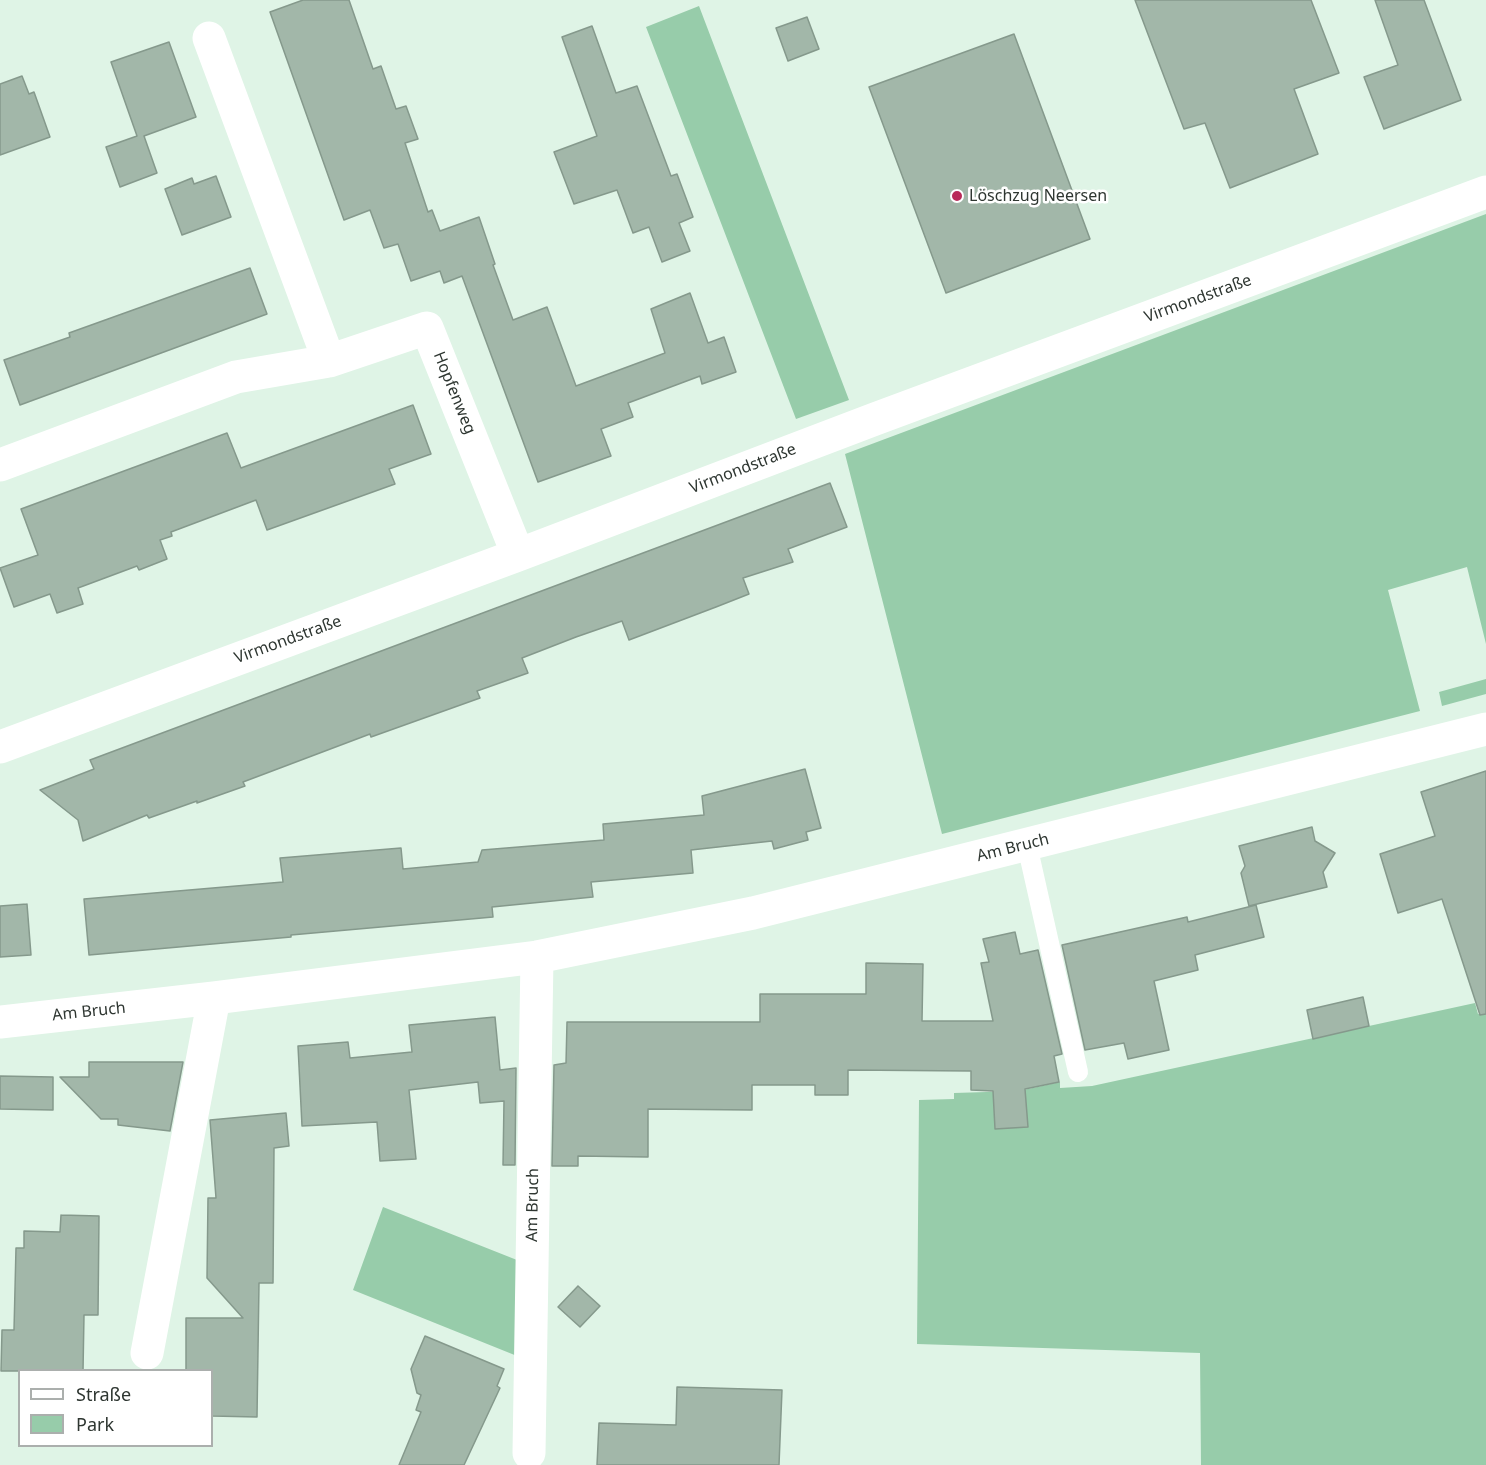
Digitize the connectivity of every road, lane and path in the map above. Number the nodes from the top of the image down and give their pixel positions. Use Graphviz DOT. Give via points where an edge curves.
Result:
graph roads {
  1 [pos="209,38"];
  2 [pos="1486,192"];
  3 [pos="329,361"];
  4 [pos="0,465"];
  5 [pos="518,555"];
  6 [pos="1486,729"];
  7 [pos="0,747"];
  8 [pos="1027,845"];
  9 [pos="537,957"];
  10 [pos="214,998"];
  11 [pos="0,1022"];
  12 [pos="1078,1072"];
  13 [pos="147,1353"];
  14 [pos="529,1453"];
  1 -- 3 [label="street"];
  2 -- 5 [label="street, Virmondstraße"];
  3 -- 4 [label="street, Hopfenweg" via="236,377"];
  3 -- 5 [label="street, Hopfenweg" via="427,328"];
  5 -- 7 [label="street, Virmondstraße"];
  6 -- 8 [label="street, Am Bruch"];
  8 -- 9 [label="street, Am Bruch" via="753,913"];
  8 -- 12 [label="lane"];
  9 -- 10 [label="street, Am Bruch"];
  9 -- 14 [label="street, Am Bruch"];
  10 -- 11 [label="street, Am Bruch"];
  10 -- 13 [label="street"];
}
